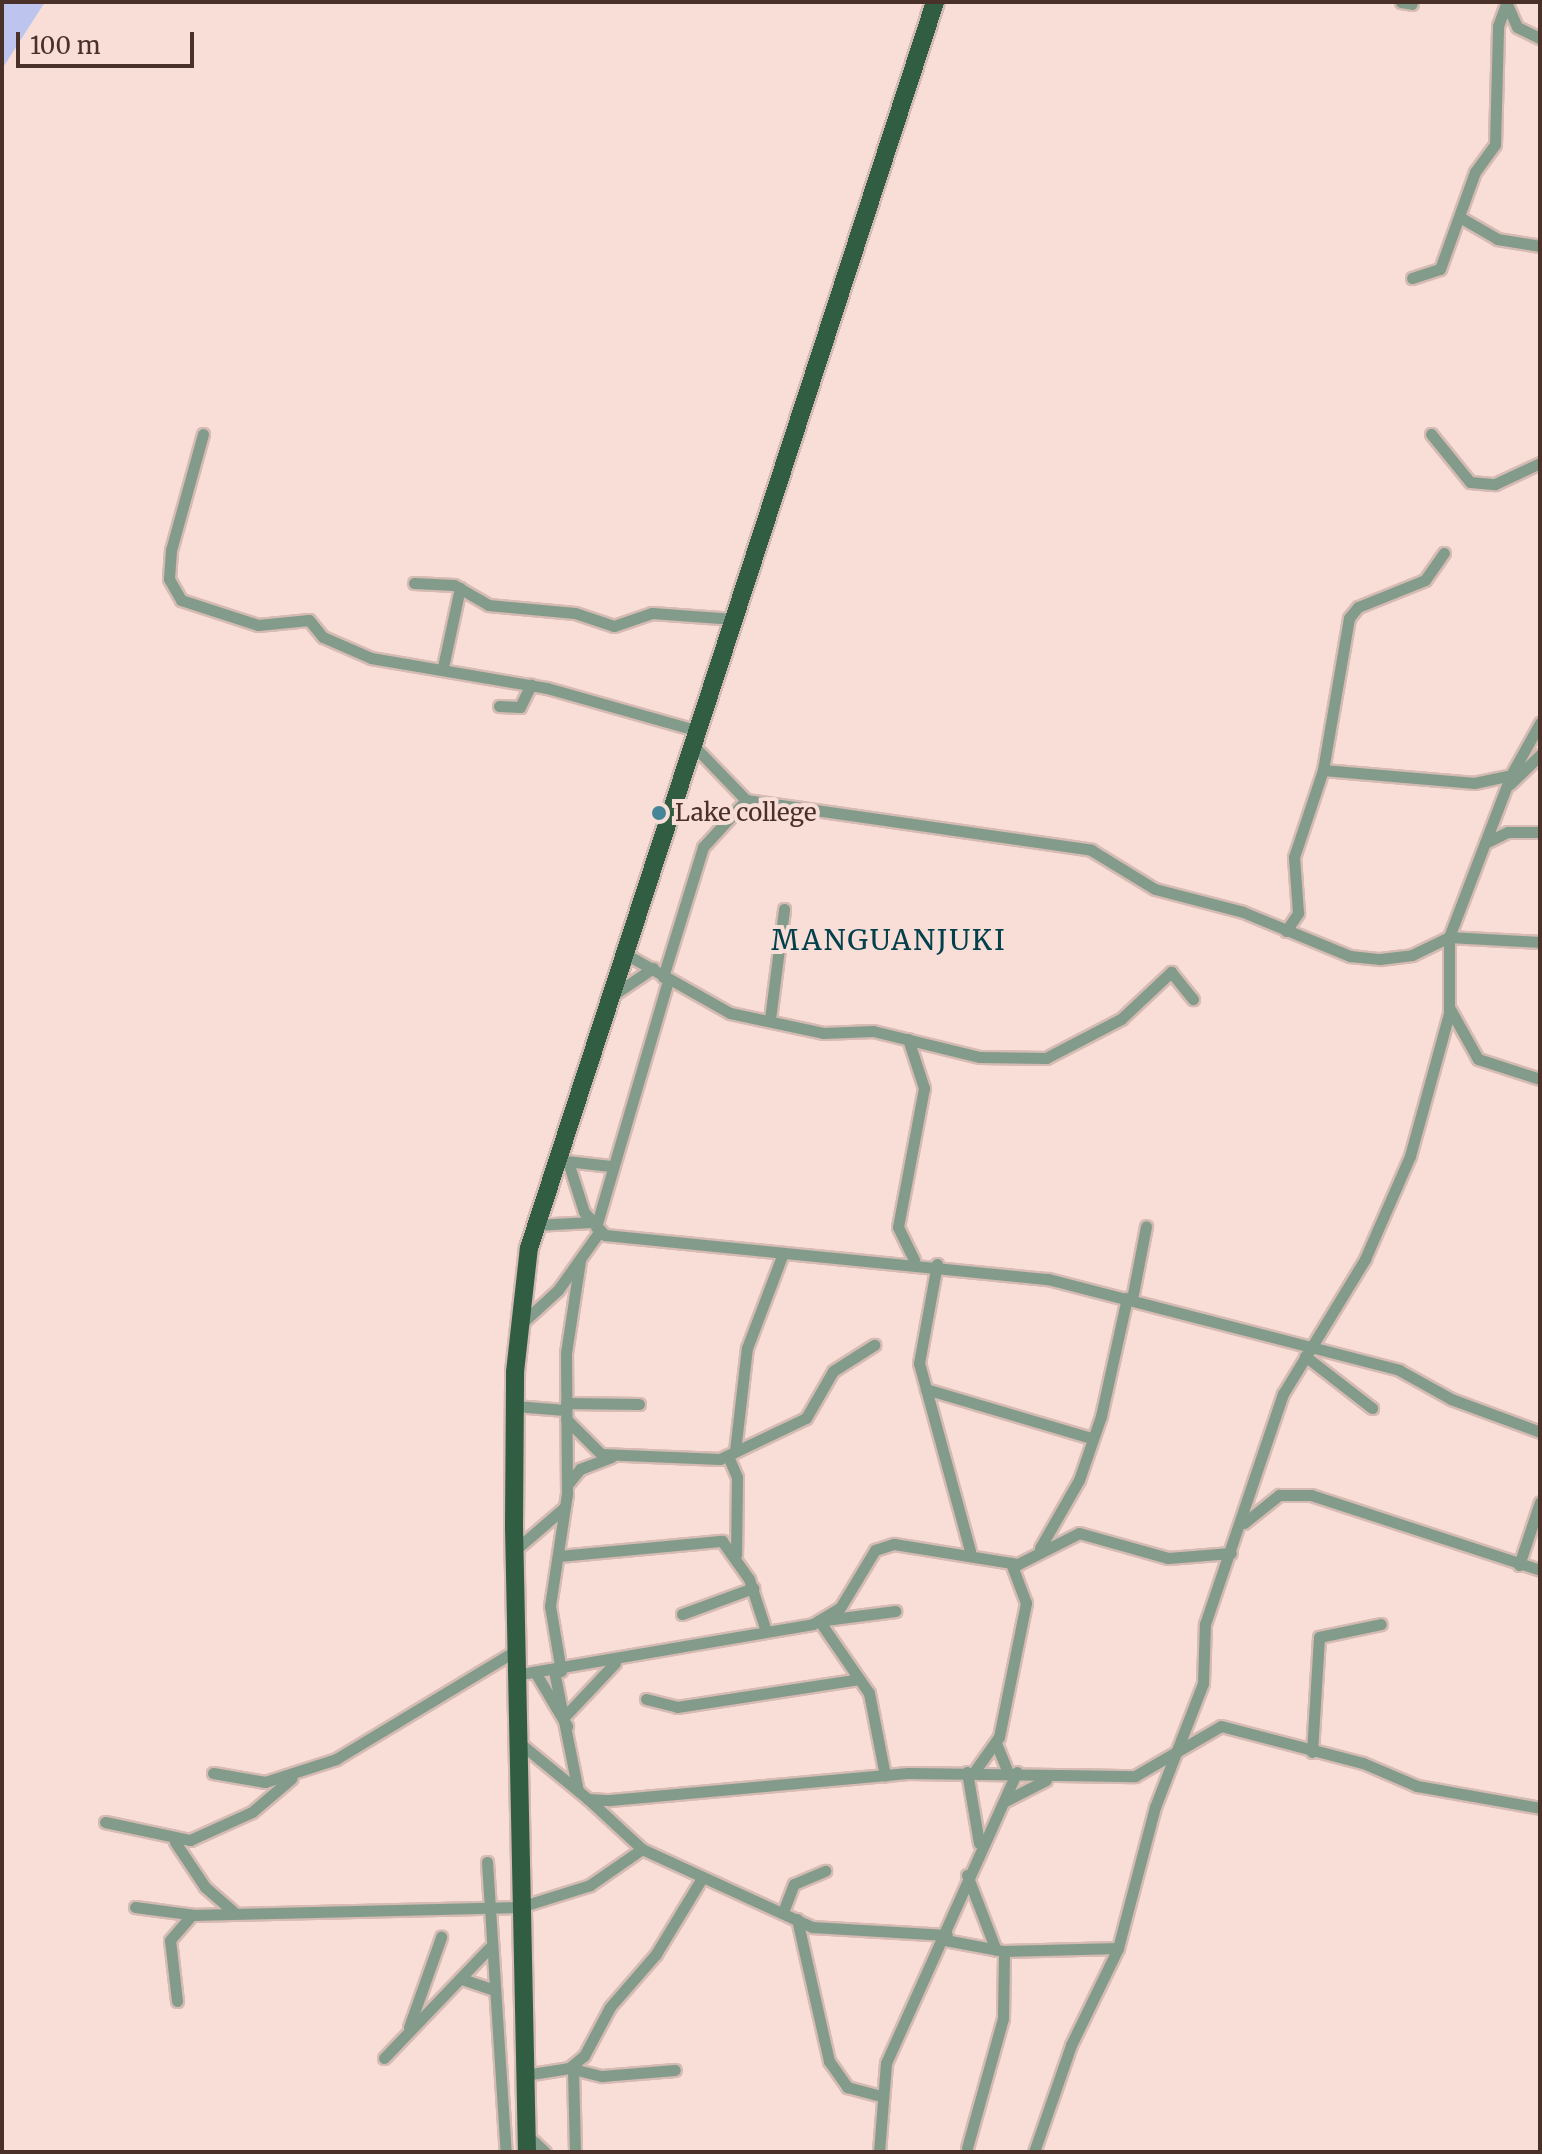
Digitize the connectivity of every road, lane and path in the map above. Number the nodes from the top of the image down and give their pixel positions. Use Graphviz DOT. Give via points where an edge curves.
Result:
graph roads {
  1 [pos="935,2"];
  2 [pos="1506,3"];
  3 [pos="1540,38"];
  4 [pos="1463,219"];
  5 [pos="1540,246"];
  6 [pos="1412,278"];
  7 [pos="203,434"];
  8 [pos="1431,434"];
  9 [pos="1540,463"];
  10 [pos="1444,553"];
  11 [pos="414,583"];
  12 [pos="460,588"];
  13 [pos="734,619"];
  14 [pos="443,667"];
  15 [pos="531,684"];
  16 [pos="499,706"];
  17 [pos="1540,723"];
  18 [pos="693,737"];
  19 [pos="1540,755"];
  20 [pos="1323,770"];
  21 [pos="1510,780"];
  22 [pos="746,800"];
  23 [pos="1540,832"];
  24 [pos="1485,843"];
  25 [pos="784,909"];
  26 [pos="1286,931"];
  27 [pos="1449,937"];
  28 [pos="1540,942"];
  29 [pos="621,952"];
  30 [pos="661,975"];
  31 [pos="1193,999"];
  32 [pos="605,1000"];
  33 [pos="1448,1006"];
  34 [pos="770,1019"];
  35 [pos="908,1039"];
  36 [pos="1540,1079"];
  37 [pos="561,1158"];
  38 [pos="611,1166"];
  39 [pos="535,1225"];
  40 [pos="1146,1226"];
  41 [pos="596,1227"];
  42 [pos="783,1253"];
  43 [pos="580,1260"];
  44 [pos="914,1260"];
  45 [pos="937,1264"];
  46 [pos="1130,1299"];
  47 [pos="518,1326"];
  48 [pos="874,1345"];
  49 [pos="1309,1352"];
  50 [pos="926,1389"];
  51 [pos="639,1404"];
  52 [pos="515,1406"];
  53 [pos="1372,1408"];
  54 [pos="565,1410"];
  55 [pos="1540,1432"];
  56 [pos="1091,1438"];
  57 [pos="731,1454"];
  58 [pos="616,1456"];
  59 [pos="567,1485"];
  60 [pos="1540,1502"];
  61 [pos="565,1507"];
  62 [pos="1243,1524"];
  63 [pos="514,1551"];
  64 [pos="970,1551"];
  65 [pos="1037,1552"];
  66 [pos="1231,1553"];
  67 [pos="736,1555"];
  68 [pos="559,1556"];
  69 [pos="1011,1563"];
  70 [pos="1519,1565"];
  71 [pos="1540,1570"];
  72 [pos="753,1588"];
  73 [pos="895,1611"];
  74 [pos="682,1614"];
  75 [pos="823,1621"];
  76 [pos="1381,1624"];
  77 [pos="766,1631"];
  78 [pos="515,1651"];
  79 [pos="616,1663"];
  80 [pos="558,1671"];
  81 [pos="535,1672"];
  82 [pos="515,1675"];
  83 [pos="859,1679"];
  84 [pos="646,1699"];
  85 [pos="566,1721"];
  86 [pos="516,1740"];
  87 [pos="996,1743"];
  88 [pos="1178,1747"];
  89 [pos="1312,1752"];
  90 [pos="971,1772"];
  91 [pos="1012,1772"];
  92 [pos="213,1773"];
  93 [pos="295,1774"];
  94 [pos="885,1775"];
  95 [pos="1058,1779"];
  96 [pos="583,1795"];
  97 [pos="1001,1804"];
  98 [pos="1540,1808"];
  99 [pos="105,1822"];
  100 [pos="175,1842"];
  101 [pos="979,1843"];
  102 [pos="642,1849"];
  103 [pos="487,1862"];
  104 [pos="825,1871"];
  105 [pos="967,1875"];
  106 [pos="702,1878"];
  107 [pos="487,1906"];
  108 [pos="135,1907"];
  109 [pos="520,1907"];
  110 [pos="234,1912"];
  111 [pos="783,1912"];
  112 [pos="196,1915"];
  113 [pos="797,1919"];
  114 [pos="441,1937"];
  115 [pos="946,1937"];
  116 [pos="489,1947"];
  117 [pos="1118,1948"];
  118 [pos="1000,1950"];
  119 [pos="462,1979"];
  120 [pos="494,1990"];
  121 [pos="177,2001"];
  122 [pos="409,2027"];
  123 [pos="384,2058"];
  124 [pos="571,2069"];
  125 [pos="675,2070"];
  126 [pos="525,2075"];
  127 [pos="881,2096"];
  128 [pos="528,2144"];
  129 [pos="967,2148"];
  130 [pos="880,2150"];
  131 [pos="506,2152"];
  132 [pos="545,2152"];
  133 [pos="575,2152"];
  134 [pos="1034,2152"];
  1 -- 13 [label="main road"];
  2 -- 3 [label="street" via="1517,27"];
  2 -- 4 [label="street" via="1497,44 1500,127 1475,172"];
  4 -- 5 [label="street" via="1497,239"];
  4 -- 6 [label="street" via="1440,269"];
  7 -- 14 [label="street" via="171,550 176,596 258,625 309,620 323,637 359,654"];
  8 -- 9 [label="street" via="1470,482 1495,484"];
  10 -- 20 [label="street" via="1418,585 1352,613"];
  11 -- 12 [label="street"];
  12 -- 13 [label="street" via="488,605 575,613 604,625 652,613"];
  12 -- 14 [label="street"];
  13 -- 18 [label="main road"];
  14 -- 15 [label="street"];
  15 -- 16 [label="street" via="520,707"];
  15 -- 18 [label="street"];
  17 -- 21 [label="street"];
  18 -- 22 [label="street"];
  18 -- 29 [label="main road"];
  19 -- 21 [label="street"];
  20 -- 21 [label="street" via="1474,783"];
  20 -- 26 [label="street" via="1294,857 1298,913"];
  21 -- 24 [label="street"];
  22 -- 26 [label="street" via="1091,850 1155,889"];
  22 -- 30 [label="street" via="703,847"];
  23 -- 24 [label="street" via="1508,832"];
  24 -- 27 [label="street"];
  25 -- 34 [label="street"];
  26 -- 27 [label="street" via="1360,959 1412,955"];
  27 -- 28 [label="street"];
  27 -- 33 [label="street"];
  29 -- 30 [label="street"];
  29 -- 32 [label="main road"];
  30 -- 32 [label="street"];
  30 -- 34 [label="street" via="712,1007"];
  30 -- 38 [label="street"];
  31 -- 35 [label="street" via="1171,972 1121,1019 1039,1060 968,1055"];
  32 -- 37 [label="main road"];
  33 -- 36 [label="street" via="1478,1059"];
  33 -- 49 [label="street" via="1410,1156 1365,1259"];
  34 -- 35 [label="street" via="809,1031"];
  35 -- 44 [label="street" via="924,1088 898,1227"];
  37 -- 38 [label="street"];
  37 -- 39 [label="main road"];
  37 -- 41 [label="street"];
  38 -- 41 [label="street"];
  39 -- 41 [label="street"];
  39 -- 47 [label="main road"];
  40 -- 46 [label="street"];
  41 -- 42 [label="street"];
  41 -- 43 [label="street"];
  42 -- 44 [label="street"];
  42 -- 57 [label="street" via="747,1348"];
  43 -- 47 [label="street"];
  43 -- 54 [label="street"];
  44 -- 45 [label="street"];
  45 -- 46 [label="street"];
  45 -- 50 [label="street" via="919,1349"];
  46 -- 49 [label="street"];
  46 -- 56 [label="street"];
  47 -- 52 [label="main road"];
  48 -- 57 [label="street" via="833,1371 806,1418"];
  49 -- 53 [label="street"];
  49 -- 55 [label="street" via="1412,1374 1451,1399"];
  49 -- 62 [label="street" via="1283,1394"];
  50 -- 56 [label="street"];
  50 -- 64 [label="street"];
  51 -- 54 [label="street"];
  52 -- 54 [label="street"];
  52 -- 63 [label="main road"];
  54 -- 58 [label="street" via="591,1450"];
  54 -- 59 [label="street"];
  56 -- 65 [label="street" via="1073,1491"];
  57 -- 58 [label="street" via="697,1462"];
  57 -- 67 [label="street" via="737,1477"];
  58 -- 59 [label="street" via="580,1469"];
  59 -- 61 [label="street"];
  60 -- 70 [label="street"];
  61 -- 63 [label="street"];
  61 -- 68 [label="street"];
  62 -- 66 [label="street"];
  62 -- 70 [label="street" via="1279,1495 1311,1495"];
  63 -- 78 [label="main road"];
  64 -- 69 [label="street"];
  64 -- 75 [label="street" via="884,1546 866,1560"];
  65 -- 66 [label="street" via="1089,1532 1168,1558"];
  65 -- 69 [label="street"];
  66 -- 88 [label="street" via="1202,1639 1203,1683"];
  67 -- 68 [label="street" via="710,1539"];
  67 -- 72 [label="street"];
  68 -- 80 [label="street" via="550,1622"];
  69 -- 87 [label="street" via="1026,1603"];
  70 -- 71 [label="street"];
  72 -- 74 [label="street"];
  72 -- 77 [label="street"];
  73 -- 75 [label="street"];
  75 -- 77 [label="street"];
  75 -- 83 [label="street"];
  76 -- 89 [label="street" via="1319,1637"];
  77 -- 79 [label="street"];
  78 -- 82 [label="main road"];
  78 -- 93 [label="street" via="372,1739"];
  79 -- 80 [label="street"];
  79 -- 85 [label="street"];
  80 -- 81 [label="street"];
  80 -- 85 [label="street"];
  81 -- 82 [label="street"];
  81 -- 85 [label="street"];
  82 -- 86 [label="main road"];
  83 -- 84 [label="street" via="677,1707"];
  83 -- 94 [label="street" via="869,1693"];
  85 -- 96 [label="street"];
  86 -- 96 [label="street"];
  86 -- 109 [label="main road"];
  87 -- 90 [label="street"];
  87 -- 91 [label="street"];
  88 -- 89 [label="street" via="1221,1726"];
  88 -- 95 [label="street" via="1135,1776"];
  88 -- 117 [label="street"];
  89 -- 98 [label="street" via="1417,1786"];
  90 -- 91 [label="street"];
  90 -- 94 [label="street"];
  90 -- 101 [label="street"];
  91 -- 95 [label="street"];
  91 -- 97 [label="street"];
  92 -- 93 [label="street" via="265,1782"];
  93 -- 100 [label="street" via="252,1812"];
  94 -- 96 [label="street" via="718,1795"];
  95 -- 97 [label="street" via="1035,1781"];
  96 -- 102 [label="street"];
  97 -- 101 [label="street"];
  99 -- 100 [label="street"];
  100 -- 110 [label="street" via="205,1887"];
  101 -- 105 [label="street"];
  102 -- 106 [label="street"];
  102 -- 109 [label="street" via="590,1885"];
  103 -- 107 [label="street"];
  104 -- 111 [label="street" via="794,1884"];
  105 -- 115 [label="street"];
  105 -- 118 [label="street"];
  106 -- 111 [label="street"];
  106 -- 124 [label="street"];
  107 -- 109 [label="street"];
  107 -- 110 [label="street"];
  107 -- 116 [label="street"];
  108 -- 112 [label="street"];
  109 -- 126 [label="main road"];
  110 -- 112 [label="street"];
  111 -- 113 [label="street"];
  112 -- 121 [label="street" via="170,1940"];
  113 -- 115 [label="street" via="842,1931"];
  113 -- 127 [label="street" via="829,2061 847,2087"];
  114 -- 122 [label="street" via="418,1985"];
  115 -- 118 [label="street"];
  115 -- 127 [label="street" via="886,2063"];
  116 -- 119 [label="street"];
  116 -- 120 [label="street"];
  117 -- 118 [label="street"];
  117 -- 134 [label="street" via="1071,2045"];
  118 -- 129 [label="street" via="1003,2018"];
  119 -- 120 [label="street"];
  119 -- 122 [label="street"];
  120 -- 131 [label="street"];
  122 -- 123 [label="street"];
  124 -- 125 [label="street" via="623,2076"];
  124 -- 126 [label="street"];
  124 -- 133 [label="street"];
  126 -- 128 [label="main road"];
  127 -- 130 [label="street"];
  128 -- 132 [label="street"];
}
